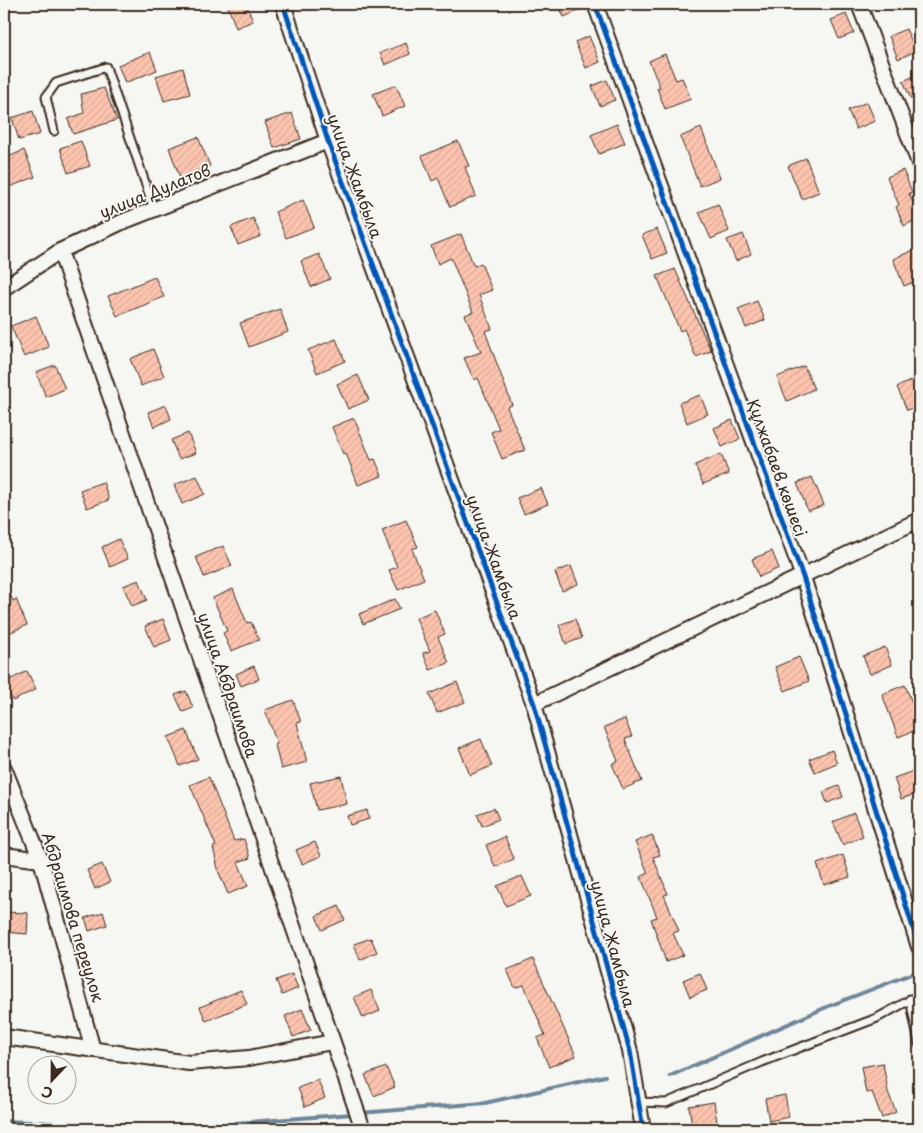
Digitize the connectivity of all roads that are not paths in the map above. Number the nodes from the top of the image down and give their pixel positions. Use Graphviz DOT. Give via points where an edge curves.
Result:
graph roads {
  1 [pos="283,4"];
  2 [pos="595,4"];
  3 [pos="859,4"];
  4 [pos="54,131"];
  5 [pos="328,141"];
  6 [pos="919,163"];
  7 [pos="154,209"];
  8 [pos="60,251"];
  9 [pos="4,288"];
  10 [pos="919,520"];
  11 [pos="802,577"];
  12 [pos="534,704"];
  13 [pos="4,768"];
  14 [pos="4,855"];
  15 [pos="41,860"];
  16 [pos="919,947"];
  17 [pos="919,995"];
  18 [pos="910,999"];
  19 [pos="4,1037"];
  20 [pos="332,1042"];
  21 [pos="919,1044"];
  22 [pos="93,1050"];
  23 [pos="639,1102"];
  24 [pos="363,1129"];
  25 [pos="643,1129"];
  1 -- 5 [label="street, улица Жамбыла"];
  2 -- 11 [label="street, Құлжабаев көшесі"];
  3 -- 6 [label="street"];
  4 -- 7 [label="lane" via="46,97 56,82 106,67"];
  5 -- 7 [label="street, улица Дулатов"];
  5 -- 12 [label="street, улица Жамбыла"];
  7 -- 8 [label="street, улица Дулатов"];
  8 -- 9 [label="street, улица Дулатов"];
  8 -- 20 [label="street, улица Абдраимова"];
  10 -- 11 [label="street"];
  11 -- 12 [label="street"];
  11 -- 16 [label="street, Құлжабаев көшесі"];
  12 -- 23 [label="street, улица Жамбыла" via="630,1051"];
  13 -- 15 [label="street, Абдраимова переулок"];
  14 -- 15 [label="street"];
  15 -- 22 [label="street, Абдраимова переулок"];
  17 -- 18 [label="lane"];
  18 -- 21 [label="lane"];
  18 -- 23 [label="lane" via="877,1018 666,1103"];
  19 -- 22 [label="street"];
  20 -- 22 [label="street" via="249,1058 189,1063"];
  20 -- 24 [label="street, улица Абдраимова"];
  23 -- 25 [label="street, улица Жамбыла"];
}
